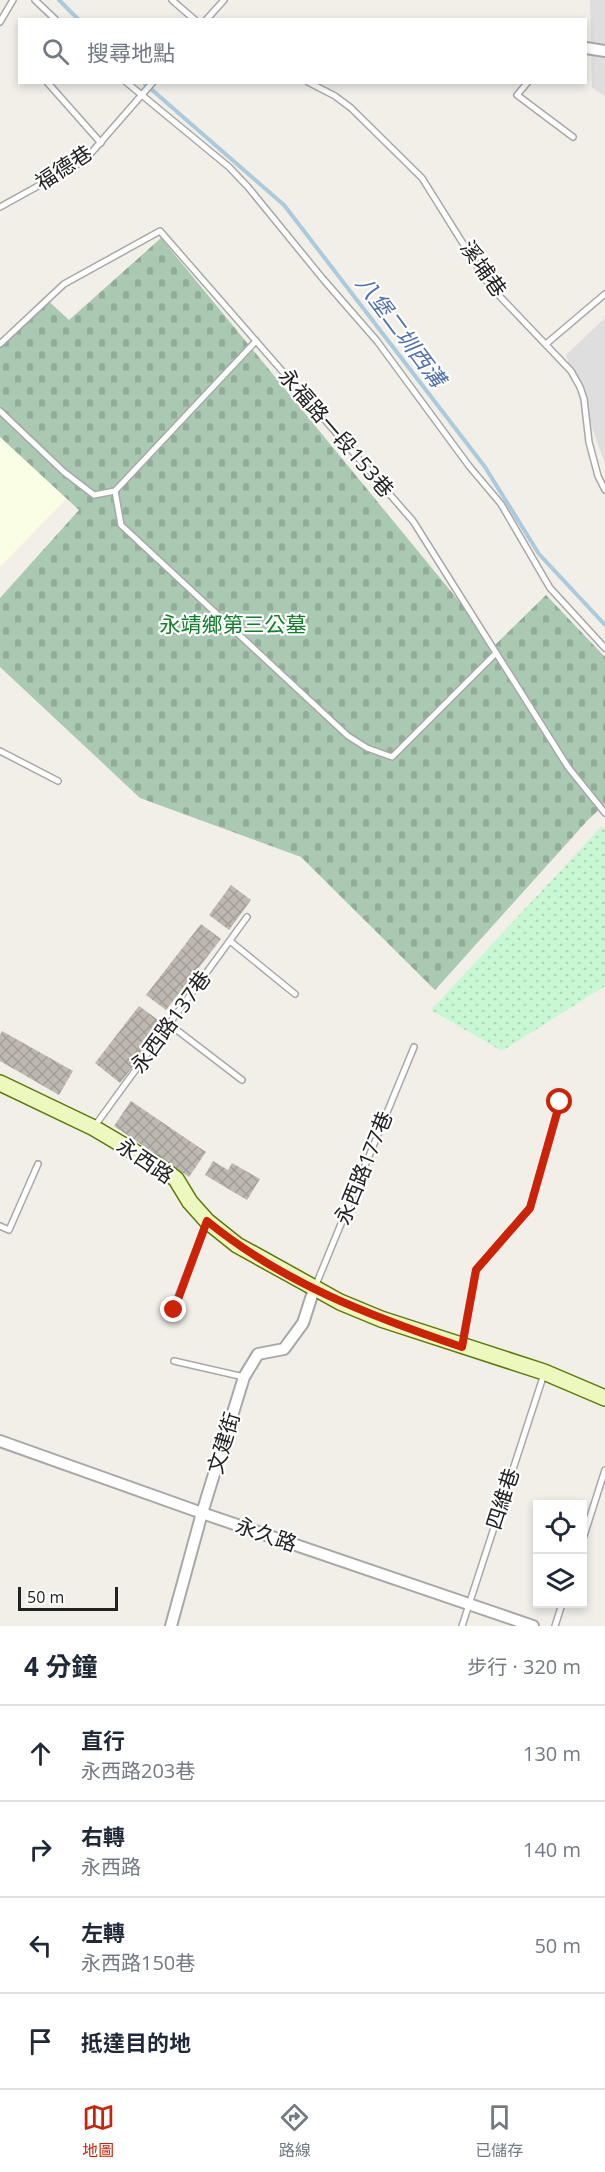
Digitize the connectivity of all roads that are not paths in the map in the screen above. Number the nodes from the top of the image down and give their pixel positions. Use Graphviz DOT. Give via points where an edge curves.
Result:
graph roads {
  1 [pos="13,0"];
  2 [pos="35,0"];
  3 [pos="172,0"];
  4 [pos="224,0"];
  5 [pos="54,18"];
  6 [pos="193,18"];
  7 [pos="208,18"];
  8 [pos="0,22"];
  9 [pos="587,48"];
  10 [pos="605,51"];
  11 [pos="49,84"];
  12 [pos="129,84"];
  13 [pos="152,84"];
  14 [pos="312,84"];
  15 [pos="526,84"];
  16 [pos="143,95"];
  17 [pos="573,137"];
  18 [pos="101,143"];
  19 [pos="0,207"];
  20 [pos="605,294"];
  21 [pos="256,341"];
  22 [pos="546,344"];
  23 [pos="0,345"];
  24 [pos="0,411"];
  25 [pos="605,472"];
  26 [pos="598,476"];
  27 [pos="605,490"];
  28 [pos="115,491"];
  29 [pos="605,648"];
  30 [pos="496,653"];
  31 [pos="0,751"];
  32 [pos="58,781"];
  33 [pos="605,813"];
  34 [pos="247,917"];
  35 [pos="230,941"];
  36 [pos="295,994"];
  37 [pos="169,1024"];
  38 [pos="414,1047"];
  39 [pos="242,1080"];
  40 [pos="0,1083"];
  41 [pos="560,1102"];
  42 [pos="94,1128"];
  43 [pos="38,1164"];
  44 [pos="207,1221"];
  45 [pos="0,1227"];
  46 [pos="314,1288"];
  47 [pos="174,1310"];
  48 [pos="462,1347"];
  49 [pos="174,1361"];
  50 [pos="544,1372"];
  51 [pos="244,1377"];
  52 [pos="605,1398"];
  53 [pos="0,1441"];
  54 [pos="605,1470"];
  55 [pos="202,1513"];
  56 [pos="587,1526"];
  57 [pos="469,1603"];
  58 [pos="561,1608"];
  59 [pos="171,1626"];
  60 [pos="462,1626"];
  61 [pos="532,1626"];
  62 [pos="555,1626"];
  1 -- 8 [label="lane"];
  2 -- 5 [label="lane"];
  3 -- 6 [label="lane"];
  4 -- 7 [label="lane"];
  9 -- 10 [label="street"];
  11 -- 18 [label="lane"];
  12 -- 16 [label="lane"];
  13 -- 16 [label="lane, 福德巷"];
  14 -- 22 [label="lane, 溪埔巷" via="351,108 422,178 489,285"];
  15 -- 17 [label="lane" via="518,95"];
  16 -- 18 [label="lane, 福德巷"];
  16 -- 29 [label="lane" via="229,167 377,341 501,504 550,588"];
  18 -- 19 [label="lane, 福德巷" via="85,160"];
  20 -- 22 [label="lane"];
  21 -- 23 [label="lane, 永福路一段153巷" via="160,231 64,284"];
  21 -- 28 [label="lane"];
  21 -- 30 [label="lane, 永福路一段153巷" via="413,521"];
  22 -- 26 [label="lane, 溪埔巷" via="580,387"];
  24 -- 28 [label="lane" via="94,495"];
  25 -- 26 [label="lane"];
  26 -- 27 [label="lane, 溪埔巷"];
  28 -- 30 [label="lane" via="121,525 348,736 367,748 392,756"];
  30 -- 33 [label="lane, 永福路一段153巷" via="568,767"];
  31 -- 32 [label="lane"];
  34 -- 35 [label="lane, 永西路137巷"];
  35 -- 36 [label="lane"];
  35 -- 37 [label="lane, 永西路137巷"];
  37 -- 39 [label="lane"];
  37 -- 42 [label="lane, 永西路137巷"];
  38 -- 46 [label="lane, 永西路177巷"];
  40 -- 42 [label="street, 永西路"];
  41 -- 48 [label="lane" via="530,1208 476,1270"];
  42 -- 44 [label="street, 永西路" via="176,1179"];
  43 -- 45 [label="lane" via="9,1230"];
  44 -- 46 [label="street, 永西路" via="237,1245"];
  44 -- 47 [label="lane"];
  46 -- 48 [label="street, 永西路" via="381,1319"];
  46 -- 51 [label="street, 文建街" via="303,1323 284,1349 258,1354"];
  48 -- 50 [label="street, 永西路"];
  49 -- 51 [label="lane"];
  50 -- 52 [label="street, 永西路"];
  50 -- 57 [label="lane, 四維巷"];
  51 -- 55 [label="street, 文建街"];
  53 -- 55 [label="street, 永久路"];
  54 -- 56 [label="lane"];
  55 -- 57 [label="street, 永久路"];
  55 -- 59 [label="street, 文建街"];
  57 -- 60 [label="lane, 四維巷"];
  57 -- 61 [label="street, 永久路"];
  58 -- 62 [label="lane"];
}
